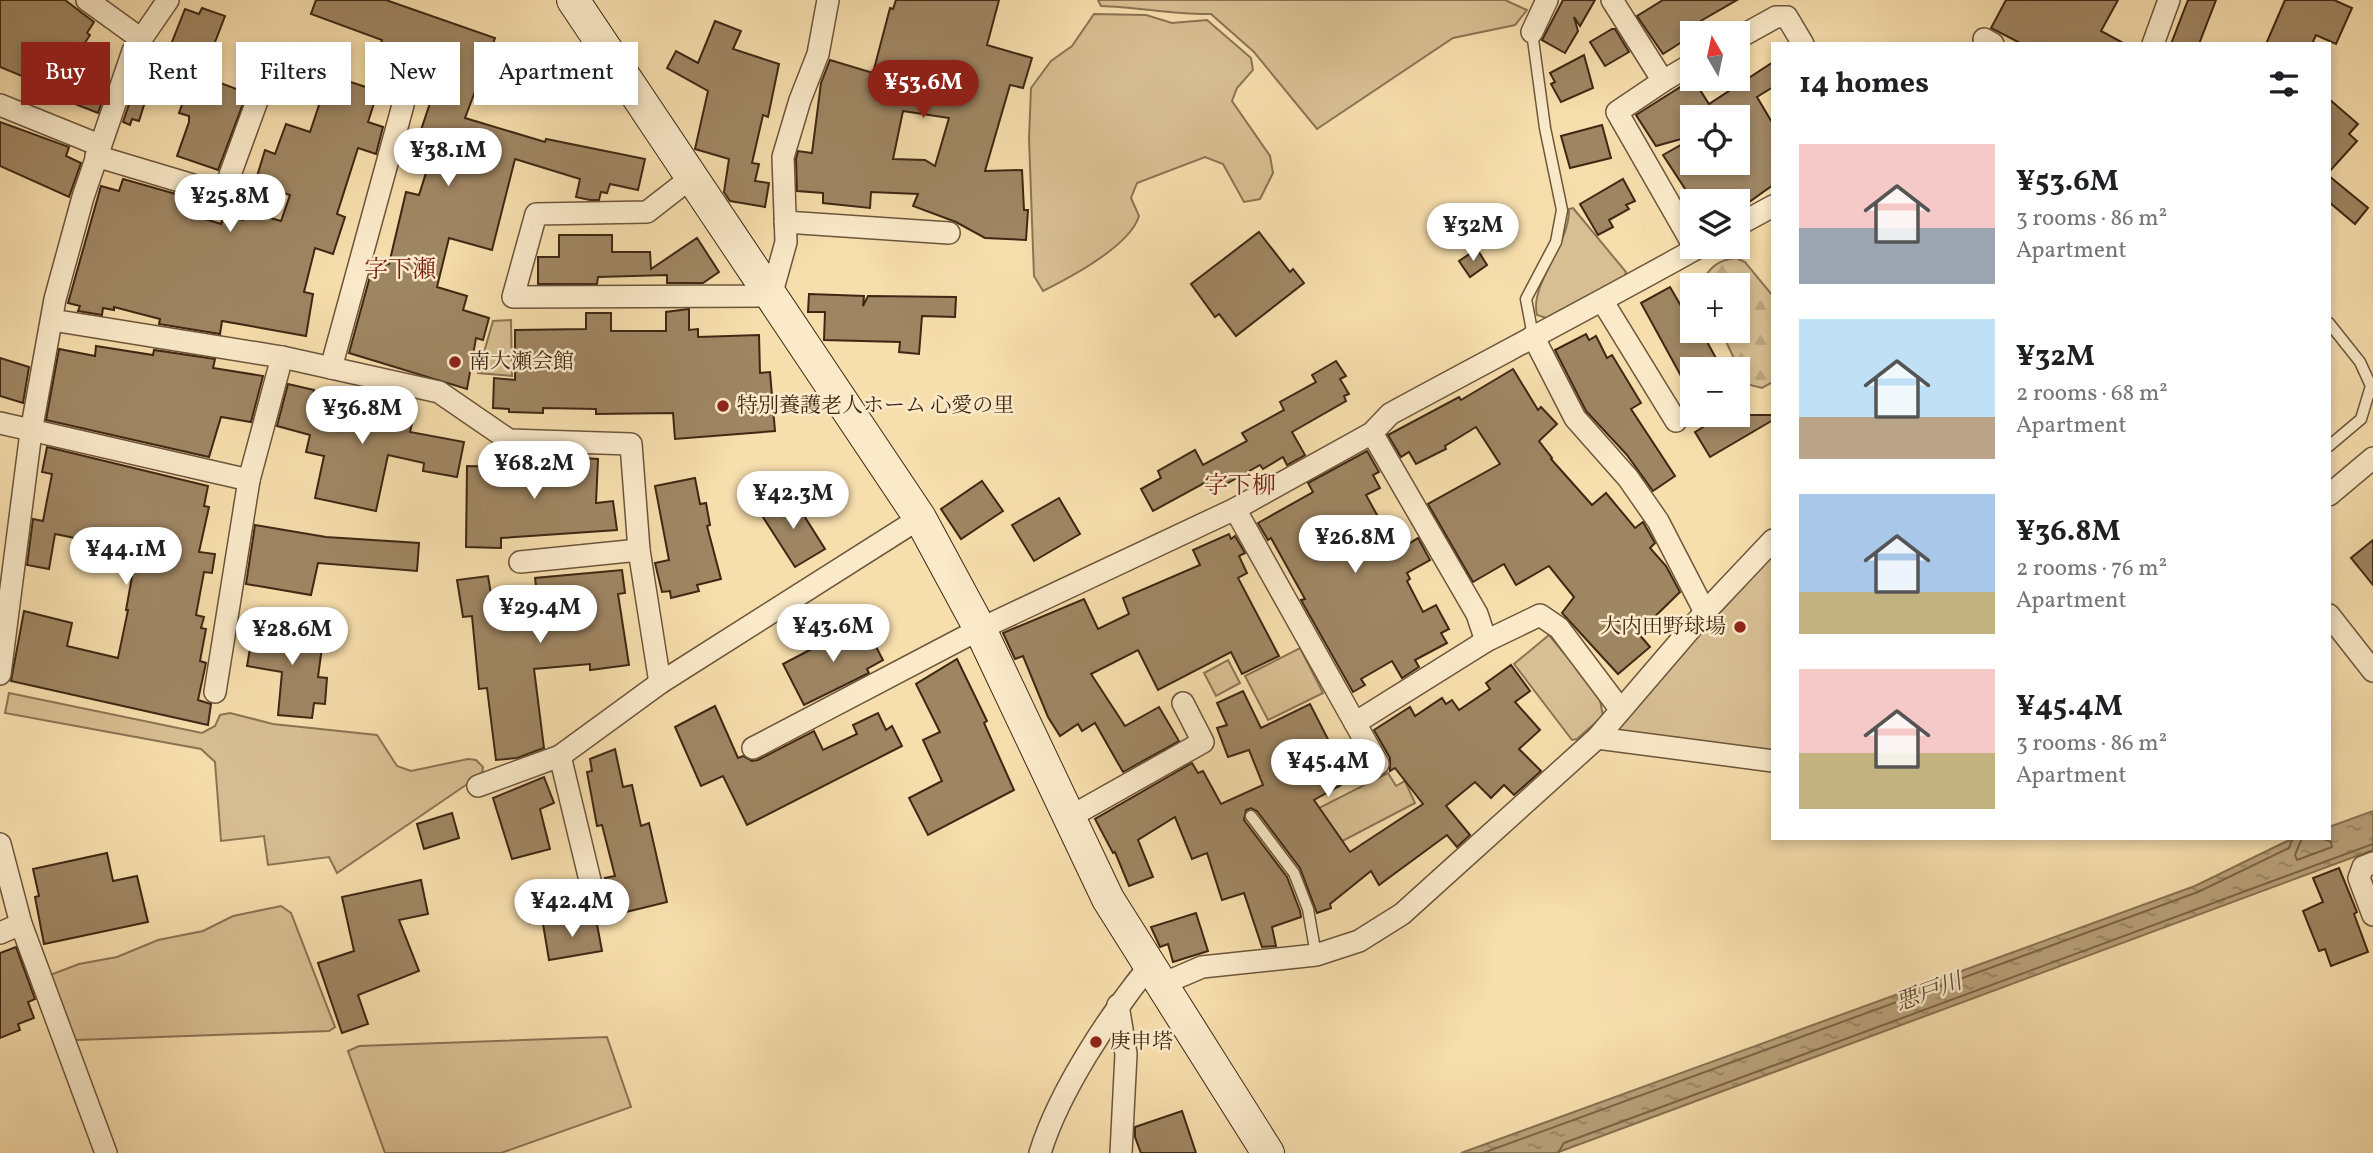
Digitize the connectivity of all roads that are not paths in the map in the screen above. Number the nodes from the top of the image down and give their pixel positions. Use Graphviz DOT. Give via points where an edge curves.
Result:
graph roads {
  1 [pos="87,0"];
  2 [pos="168,0"];
  3 [pos="573,0"];
  4 [pos="828,0"];
  5 [pos="1547,0"];
  6 [pos="1612,0"];
  7 [pos="2169,0"];
  8 [pos="1750,31"];
  9 [pos="1532,32"];
  10 [pos="141,39"];
  11 [pos="1802,42"];
  12 [pos="2154,42"];
  13 [pos="1680,71"];
  14 [pos="1663,80"];
  15 [pos="0,105"];
  16 [pos="256,105"];
  17 [pos="403,105"];
  18 [pos="98,151"];
  19 [pos="692,177"];
  20 [pos="1771,207"];
  21 [pos="1750,218"];
  22 [pos="1680,220"];
  23 [pos="785,222"];
  24 [pos="949,233"];
  25 [pos="1680,255"];
  26 [pos="771,296"];
  27 [pos="1604,302"];
  28 [pos="52,320"];
  29 [pos="2331,326"];
  30 [pos="1533,336"];
  31 [pos="282,357"];
  32 [pos="331,368"];
  33 [pos="2371,395"];
  34 [pos="1676,421"];
  35 [pos="0,423"];
  36 [pos="31,432"];
  37 [pos="1372,433"];
  38 [pos="2331,444"];
  39 [pos="2373,460"];
  40 [pos="249,480"];
  41 [pos="2331,493"];
  42 [pos="1235,509"];
  43 [pos="920,518"];
  44 [pos="1771,542"];
  45 [pos="639,550"];
  46 [pos="520,562"];
  47 [pos="5,602"];
  48 [pos="1705,612"];
  49 [pos="2331,618"];
  50 [pos="980,629"];
  51 [pos="1486,641"];
  52 [pos="2373,671"];
  53 [pos="0,674"];
  54 [pos="660,683"];
  55 [pos="215,692"];
  56 [pos="1183,704"];
  57 [pos="1620,709"];
  58 [pos="1355,723"];
  59 [pos="1597,738"];
  60 [pos="753,748"];
  61 [pos="561,756"];
  62 [pos="1771,761"];
  63 [pos="1378,764"];
  64 [pos="478,786"];
  65 [pos="1251,816"];
  66 [pos="1068,818"];
  67 [pos="0,844"];
  68 [pos="2373,863"];
  69 [pos="596,905"];
  70 [pos="2373,915"];
  71 [pos="21,924"];
  72 [pos="0,933"];
  73 [pos="1316,955"];
  74 [pos="1155,975"];
  75 [pos="1118,1005"];
  76 [pos="106,1153"];
  77 [pos="1040,1153"];
  78 [pos="1121,1153"];
  79 [pos="1268,1153"];
  1 -- 10 [label="street"];
  2 -- 10 [label="street"];
  3 -- 19 [label="street"];
  4 -- 23 [label="street" via="818,54 783,157"];
  5 -- 9 [label="street"];
  6 -- 14 [label="street"];
  7 -- 12 [label="street"];
  8 -- 11 [label="street" via="1776,17 1787,17"];
  9 -- 30 [label="lane" via="1562,210 1556,242 1526,299"];
  10 -- 18 [label="street"];
  13 -- 14 [label="street"];
  14 -- 22 [label="street" via="1617,112"];
  15 -- 18 [label="street"];
  16 -- 18 [label="street" via="223,194"];
  17 -- 32 [label="street"];
  18 -- 28 [label="street"];
  19 -- 26 [label="street"];
  19 -- 26 [label="street" via="647,212 536,214 513,297"];
  20 -- 21 [label="street"];
  23 -- 24 [label="street"];
  23 -- 26 [label="street" via="786,242"];
  25 -- 27 [label="street"];
  26 -- 43 [label="street"];
  27 -- 30 [label="street"];
  27 -- 34 [label="street"];
  28 -- 31 [label="street"];
  28 -- 36 [label="street"];
  29 -- 33 [label="lane" via="2360,362"];
  30 -- 37 [label="street" via="1390,414"];
  30 -- 48 [label="street" via="1575,418 1628,478 1658,521"];
  31 -- 32 [label="street"];
  31 -- 40 [label="street"];
  32 -- 45 [label="street" via="439,392 509,440 631,444"];
  33 -- 38 [label="lane" via="2361,419"];
  35 -- 36 [label="street"];
  36 -- 40 [label="street"];
  36 -- 47 [label="street"];
  37 -- 42 [label="street"];
  37 -- 51 [label="street" via="1477,614"];
  39 -- 41 [label="street"];
  40 -- 55 [label="street"];
  42 -- 50 [label="street"];
  42 -- 58 [label="street"];
  43 -- 50 [label="street"];
  43 -- 54 [label="street"];
  44 -- 48 [label="street"];
  45 -- 46 [label="street"];
  45 -- 54 [label="street"];
  47 -- 53 [label="street"];
  48 -- 57 [label="street"];
  49 -- 52 [label="street"];
  50 -- 60 [label="street"];
  50 -- 66 [label="street"];
  51 -- 57 [label="street" via="1539,615 1559,628"];
  51 -- 58 [label="street"];
  54 -- 61 [label="street"];
  56 -- 66 [label="street" via="1203,742"];
  57 -- 59 [label="street"];
  58 -- 63 [label="street"];
  59 -- 62 [label="street"];
  59 -- 73 [label="street" via="1402,914 1359,942"];
  61 -- 64 [label="street"];
  61 -- 69 [label="street"];
  65 -- 73 [label="lane" via="1294,873 1308,909"];
  66 -- 74 [label="street" via="1108,899"];
  67 -- 71 [label="street"];
  68 -- 70 [label="street" via="2363,867 2359,878"];
  71 -- 72 [label="street"];
  71 -- 76 [label="street"];
  73 -- 74 [label="street"];
  74 -- 75 [label="street"];
  74 -- 79 [label="street"];
  75 -- 77 [label="street" via="1049,1125"];
  75 -- 78 [label="street" via="1126,1054"];
}
